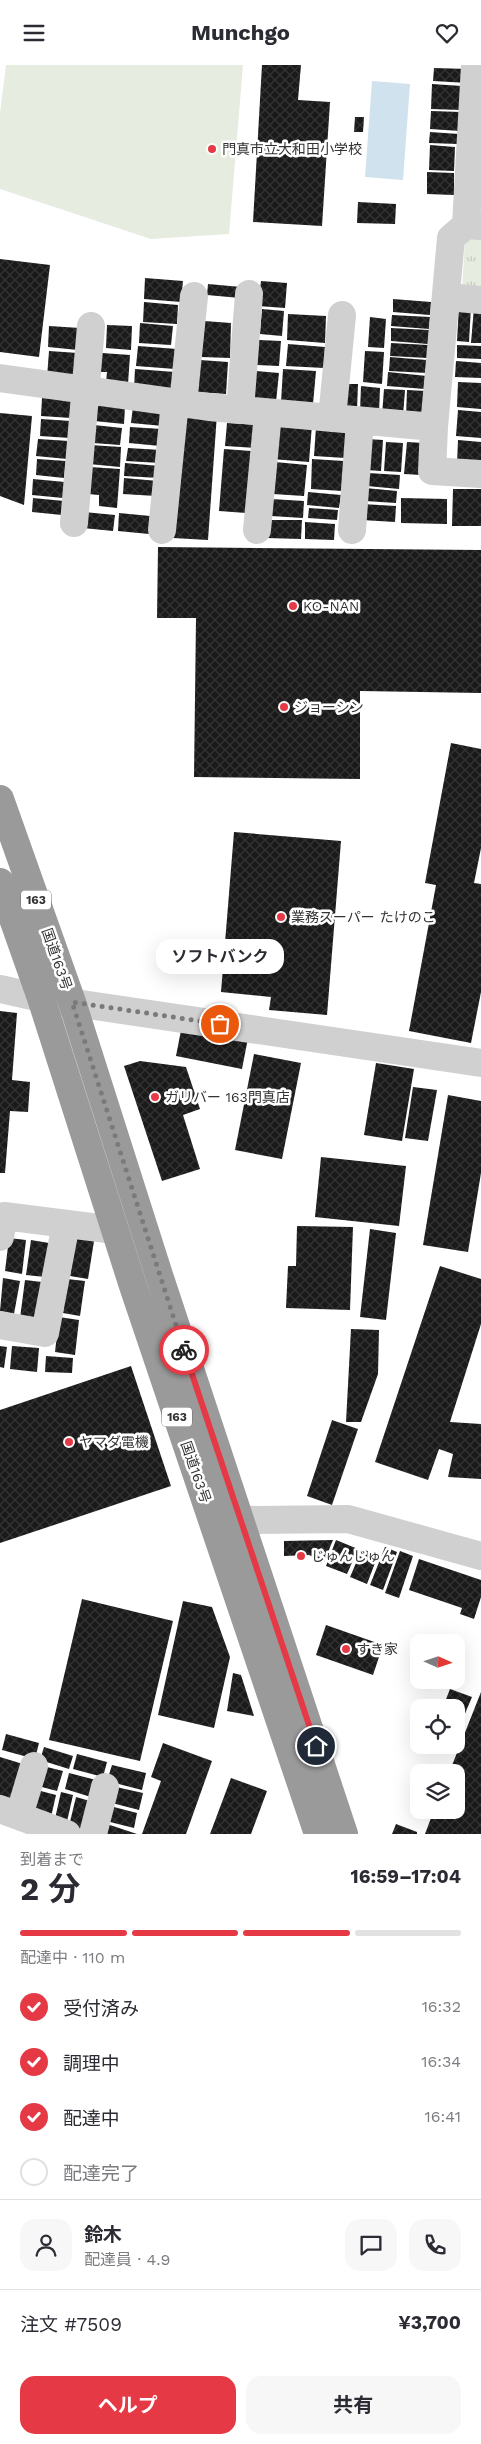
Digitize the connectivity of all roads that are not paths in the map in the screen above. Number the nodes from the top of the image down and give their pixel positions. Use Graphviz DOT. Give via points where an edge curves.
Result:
graph roads {
  1 [pos="475,65"];
  2 [pos="474,225"];
  3 [pos="249,294"];
  4 [pos="194,295"];
  5 [pos="446,297"];
  6 [pos="481,300"];
  7 [pos="342,315"];
  8 [pos="91,326"];
  9 [pos="0,378"];
  10 [pos="86,390"];
  11 [pos="179,403"];
  12 [pos="240,410"];
  13 [pos="268,413"];
  14 [pos="332,418"];
  15 [pos="360,421"];
  16 [pos="434,427"];
  17 [pos="481,474"];
  18 [pos="74,523"];
  19 [pos="162,530"];
  20 [pos="256,530"];
  21 [pos="352,530"];
  22 [pos="0,799"];
  23 [pos="0,882"];
  24 [pos="0,989"];
  25 [pos="40,998"];
  26 [pos="72,1002"];
  27 [pos="481,1063"];
  28 [pos="66,1224"];
  29 [pos="115,1230"];
  30 [pos="0,1237"];
  31 [pos="0,1325"];
  32 [pos="241,1521"];
  33 [pos="481,1556"];
  34 [pos="34,1766"];
  35 [pos="105,1787"];
  36 [pos="10,1813"];
  37 [pos="67,1834"];
  38 [pos="93,1834"];
  39 [pos="318,1834"];
  40 [pos="344,1834"];
  1 -- 2 [label="street"];
  2 -- 5 [label="street" via="451,238"];
  3 -- 12 [label="street"];
  4 -- 11 [label="street"];
  5 -- 6 [label="street"];
  5 -- 16 [label="street"];
  7 -- 14 [label="street"];
  8 -- 10 [label="street"];
  9 -- 10 [label="street"];
  10 -- 11 [label="street"];
  10 -- 18 [label="street"];
  11 -- 12 [label="street"];
  11 -- 19 [label="street"];
  12 -- 13 [label="street"];
  13 -- 14 [label="street"];
  13 -- 20 [label="street"];
  14 -- 15 [label="street"];
  15 -- 16 [label="street"];
  15 -- 21 [label="street"];
  16 -- 17 [label="street" via="432,471"];
  22 -- 26 [label="highway, 国道163号 / 163"];
  23 -- 25 [label="highway, 国道163号 / 163"];
  24 -- 25 [label="street"];
  25 -- 26 [label="street"];
  25 -- 29 [label="highway, 国道163号 / 163"];
  26 -- 27 [label="street"];
  26 -- 32 [label="highway, 国道163号 / 163"];
  28 -- 29 [label="street"];
  28 -- 30 [label="street" via="4,1216"];
  28 -- 31 [label="street" via="45,1333"];
  29 -- 39 [label="highway, 国道163号 / 163"];
  32 -- 33 [label="street" via="348,1519"];
  32 -- 40 [label="highway, 国道163号 / 163"];
  34 -- 36 [label="street"];
  35 -- 38 [label="street"];
  36 -- 37 [label="street"];
}
